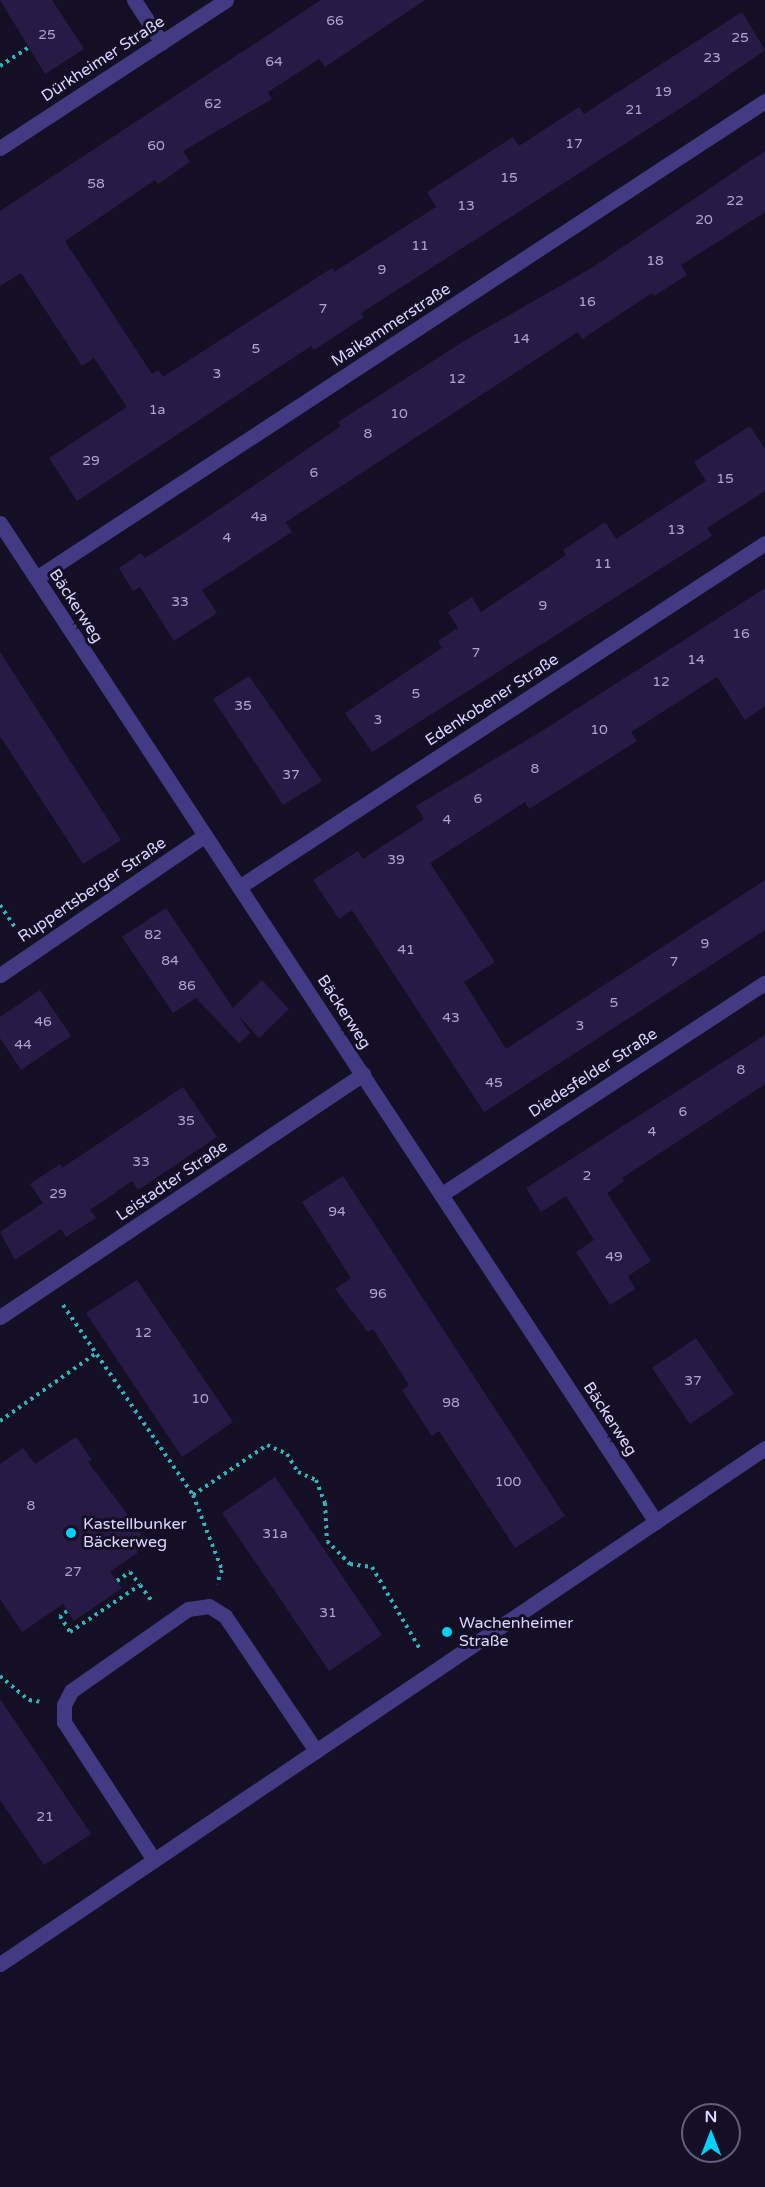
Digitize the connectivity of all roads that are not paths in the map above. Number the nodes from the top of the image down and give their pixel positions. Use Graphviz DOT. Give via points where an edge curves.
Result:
graph roads {
  1 [pos="134,0"];
  2 [pos="226,0"];
  3 [pos="162,42"];
  4 [pos="765,101"];
  5 [pos="2,142"];
  6 [pos="0,523"];
  7 [pos="765,543"];
  8 [pos="36,578"];
  9 [pos="205,835"];
  10 [pos="239,887"];
  11 [pos="0,975"];
  12 [pos="765,982"];
  13 [pos="363,1074"];
  14 [pos="441,1194"];
  15 [pos="0,1317"];
  16 [pos="765,1448"];
  17 [pos="656,1522"];
  18 [pos="316,1751"];
  19 [pos="154,1860"];
  20 [pos="0,1964"];
  1 -- 3 [label="street"];
  2 -- 3 [label="street, Dürkheimer Straße"];
  3 -- 5 [label="street, Dürkheimer Straße"];
  4 -- 8 [label="street, Maikammerstraße"];
  6 -- 8 [label="street, Bäckerweg"];
  7 -- 10 [label="street, Edenkobener Straße"];
  8 -- 9 [label="street, Bäckerweg"];
  9 -- 10 [label="street, Bäckerweg"];
  9 -- 11 [label="street, Ruppertsberger Straße"];
  10 -- 13 [label="street, Bäckerweg"];
  12 -- 14 [label="street, Diedesfelder Straße"];
  13 -- 14 [label="street, Bäckerweg"];
  13 -- 15 [label="street, Leistadter Straße"];
  14 -- 17 [label="street, Bäckerweg"];
  16 -- 17 [label="street"];
  17 -- 18 [label="street"];
  18 -- 19 [label="street"];
  18 -- 19 [label="street" via="225,1616 209,1606 188,1609 71,1691 64,1705 64,1722"];
  19 -- 20 [label="street"];
}
